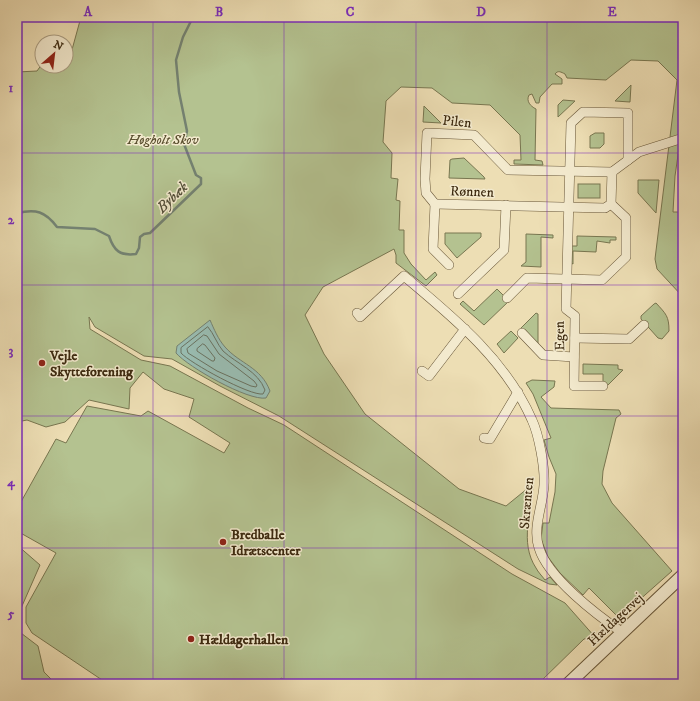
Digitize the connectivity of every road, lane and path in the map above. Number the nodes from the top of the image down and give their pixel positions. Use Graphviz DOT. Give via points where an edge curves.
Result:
graph roads {
  1 [pos="683,138"];
  2 [pos="628,160"];
  3 [pos="569,171"];
  4 [pos="612,172"];
  5 [pos="435,204"];
  6 [pos="611,204"];
  7 [pos="506,206"];
  8 [pos="568,207"];
  9 [pos="449,265"];
  10 [pos="566,280"];
  11 [pos="458,294"];
  12 [pos="507,298"];
  13 [pos="357,313"];
  14 [pos="644,325"];
  15 [pos="465,329"];
  16 [pos="522,333"];
  17 [pos="575,338"];
  18 [pos="574,357"];
  19 [pos="422,371"];
  20 [pos="602,386"];
  21 [pos="518,392"];
  22 [pos="484,438"];
  23 [pos="683,575"];
  24 [pos="623,633"];
  25 [pos="568,684"];
  1 -- 2 [label="street" via="640,152"];
  2 -- 3 [label="street, Egen" via="628,113 583,112 570,123"];
  2 -- 4 [label="street"];
  3 -- 4 [label="street"];
  3 -- 5 [label="street, Pilen" via="508,170 474,135 426,133 426,193"];
  3 -- 8 [label="street, Egen"];
  4 -- 6 [label="street"];
  5 -- 7 [label="street, Rønnen"];
  5 -- 9 [label="street, Rønnen" via="433,249"];
  6 -- 8 [label="street, Rønnen" via="605,208"];
  6 -- 10 [label="street" via="626,218 626,257 602,280"];
  7 -- 8 [label="street, Rønnen"];
  7 -- 11 [label="street, Rønnen" via="504,250"];
  8 -- 10 [label="street, Egen"];
  10 -- 12 [label="street" via="527,278"];
  10 -- 17 [label="street, Egen" via="566,309 575,316"];
  13 -- 15 [label="street, Skrænten" via="360,316 404,276"];
  14 -- 17 [label="street" via="629,339"];
  15 -- 19 [label="street" via="429,376"];
  15 -- 21 [label="street, Skrænten" via="506,374"];
  16 -- 18 [label="street, Egen" via="543,355"];
  17 -- 18 [label="street, Egen"];
  18 -- 20 [label="street" via="574,386"];
  21 -- 22 [label="street" via="490,439"];
  21 -- 24 [label="street, Skrænten" via="539,441 544,484 537,530 538,547 556,577"];
  23 -- 24 [label="street, Hældagervej"];
  24 -- 25 [label="street, Hældagervej"];
}
